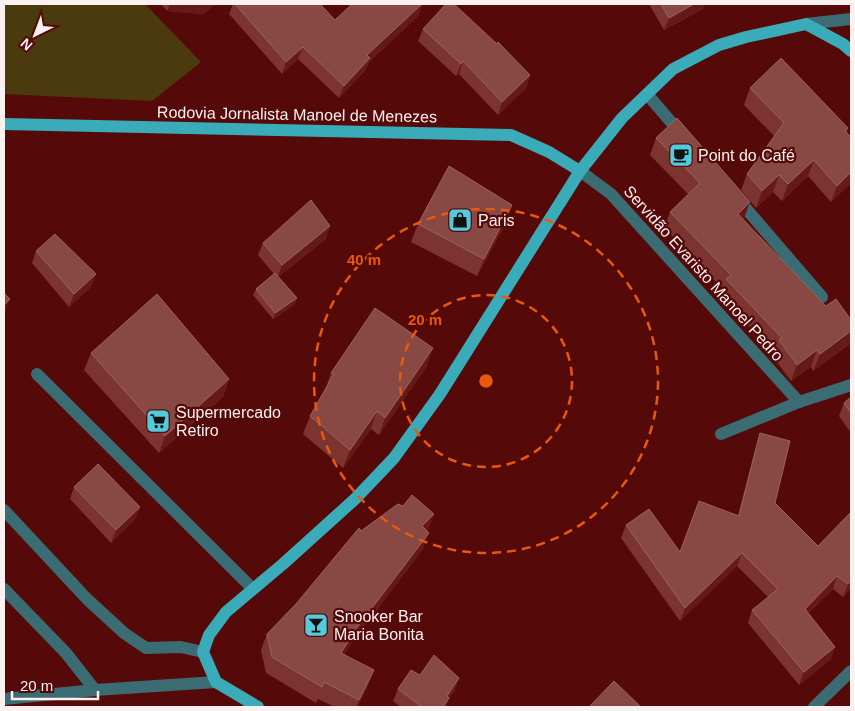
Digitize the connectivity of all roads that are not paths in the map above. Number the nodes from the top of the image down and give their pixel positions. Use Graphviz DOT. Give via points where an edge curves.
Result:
graph roads {
  1 [pos="851,19"];
  2 [pos="806,24"];
  3 [pos="851,51"];
  4 [pos="647,94"];
  5 [pos="4,124"];
  6 [pos="692,147"];
  7 [pos="580,171"];
  8 [pos="731,192"];
  9 [pos="822,297"];
  10 [pos="37,374"];
  11 [pos="851,385"];
  12 [pos="799,402"];
  13 [pos="721,434"];
  14 [pos="4,510"];
  15 [pos="252,588"];
  16 [pos="4,589"];
  17 [pos="203,652"];
  18 [pos="851,671"];
  19 [pos="216,682"];
  20 [pos="95,690"];
  21 [pos="4,699"];
  22 [pos="258,707"];
  23 [pos="814,707"];
  1 -- 2 [label="street"];
  2 -- 3 [label="main road"];
  2 -- 4 [label="main road" via="718,45 673,69"];
  4 -- 6 [label="street"];
  4 -- 7 [label="main road" via="622,118"];
  5 -- 7 [label="main road, Rodovia Jornalista Manoel de Menezes" via="511,135 549,152"];
  7 -- 12 [label="street, Servidão Evaristo Manoel Pedro" via="610,194"];
  7 -- 15 [label="main road" via="440,394 394,458 355,500"];
  8 -- 9 [label="street"];
  10 -- 15 [label="street"];
  11 -- 12 [label="street"];
  12 -- 13 [label="street"];
  14 -- 17 [label="street" via="87,599 124,633 146,648 181,647"];
  15 -- 17 [label="main road" via="226,612 209,635"];
  16 -- 20 [label="street" via="66,653"];
  17 -- 19 [label="main road"];
  18 -- 23 [label="street"];
  19 -- 20 [label="street"];
  19 -- 22 [label="main road"];
  20 -- 21 [label="street"];
}
